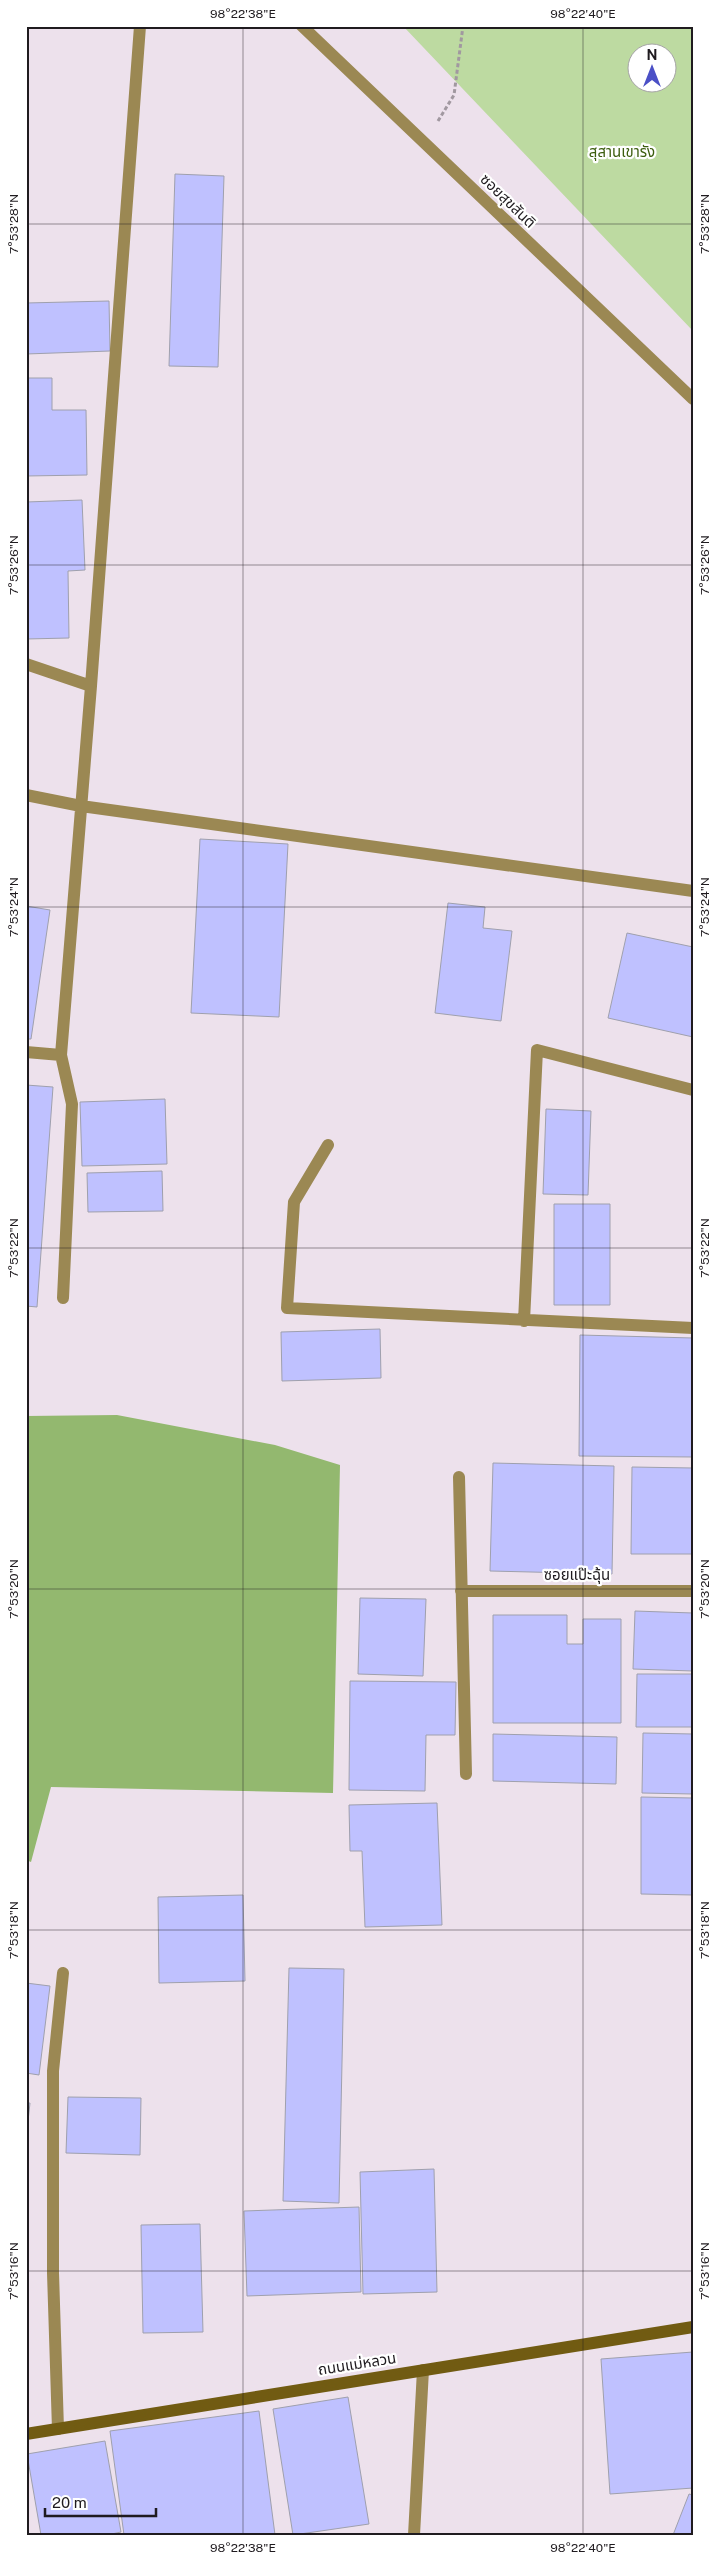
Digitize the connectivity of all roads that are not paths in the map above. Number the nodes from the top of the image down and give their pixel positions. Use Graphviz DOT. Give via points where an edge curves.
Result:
graph roads {
  1 [pos="140,26"];
  2 [pos="302,26"];
  3 [pos="693,399"];
  4 [pos="26,664"];
  5 [pos="91,686"];
  6 [pos="26,795"];
  7 [pos="81,806"];
  8 [pos="693,891"];
  9 [pos="26,1052"];
  10 [pos="61,1055"];
  11 [pos="693,1090"];
  12 [pos="328,1145"];
  13 [pos="63,1298"];
  14 [pos="524,1321"];
  15 [pos="693,1328"];
  16 [pos="459,1477"];
  17 [pos="461,1591"];
  18 [pos="693,1591"];
  19 [pos="466,1774"];
  20 [pos="63,1973"];
  21 [pos="693,2327"];
  22 [pos="423,2370"];
  23 [pos="58,2428"];
  24 [pos="26,2434"];
  25 [pos="414,2535"];
  1 -- 5 [label="street"];
  2 -- 3 [label="street, ซอยสุขสันติ"];
  4 -- 5 [label="street"];
  5 -- 7 [label="street"];
  6 -- 7 [label="street"];
  7 -- 8 [label="street"];
  7 -- 10 [label="street"];
  9 -- 10 [label="street"];
  10 -- 13 [label="street" via="72,1104"];
  11 -- 14 [label="street" via="537,1050"];
  12 -- 14 [label="street" via="294,1202 287,1308"];
  14 -- 15 [label="street"];
  16 -- 17 [label="street"];
  17 -- 18 [label="street, ซอยแป๊ะฉุ้น"];
  17 -- 19 [label="street"];
  20 -- 23 [label="street" via="53,2081 53,2273"];
  21 -- 22 [label="main road, ถนนแม่หลวน"];
  22 -- 23 [label="main road, ถนนแม่หลวน"];
  22 -- 25 [label="street"];
  23 -- 24 [label="main road, ถนนแม่หลวน"];
}
